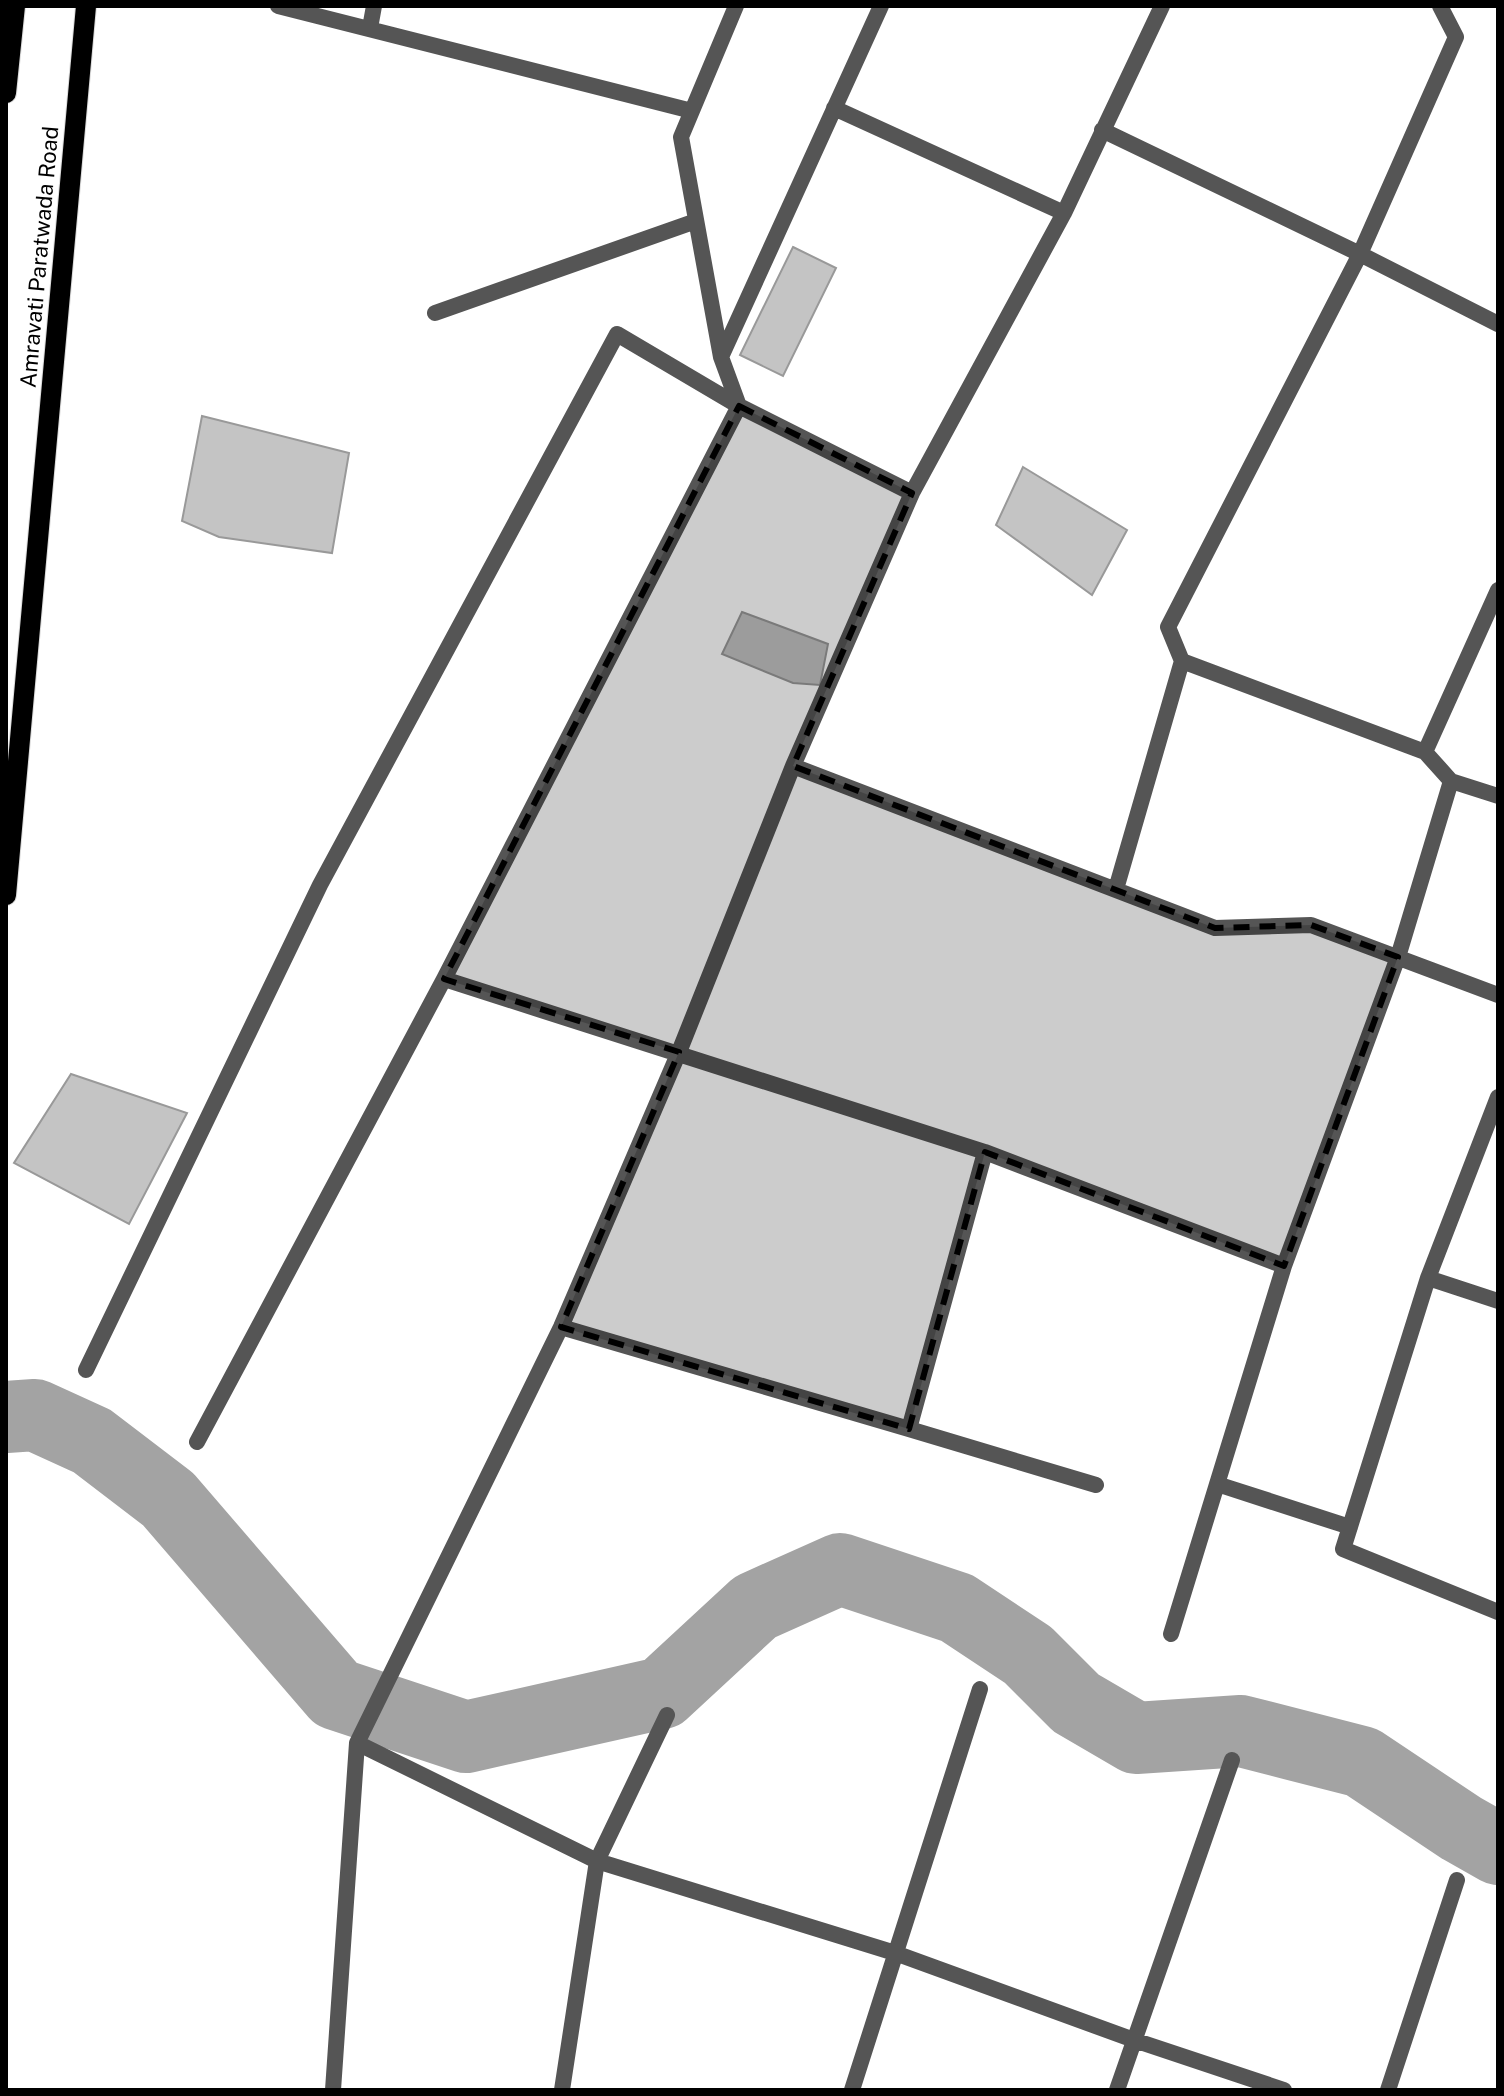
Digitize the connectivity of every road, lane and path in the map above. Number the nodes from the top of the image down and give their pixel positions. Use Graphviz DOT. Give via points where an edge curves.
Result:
graph roads {
  1 [pos="15,6"];
  2 [pos="86,6"];
  3 [pos="278,6"];
  4 [pos="374,6"];
  5 [pos="736,6"];
  6 [pos="881,6"];
  7 [pos="1162,6"];
  8 [pos="1440,6"];
  9 [pos="370,28"];
  10 [pos="6,93"];
  11 [pos="834,108"];
  12 [pos="692,111"];
  13 [pos="1102,130"];
  14 [pos="1064,213"];
  15 [pos="696,221"];
  16 [pos="1360,254"];
  17 [pos="435,313"];
  18 [pos="1498,324"];
  19 [pos="721,357"];
  20 [pos="739,406"];
  21 [pos="912,493"];
  22 [pos="1498,590"];
  23 [pos="1182,661"];
  24 [pos="1425,752"];
  25 [pos="793,766"];
  26 [pos="1451,781"];
  27 [pos="1498,796"];
  28 [pos="1116,889"];
  29 [pos="6,895"];
  30 [pos="1398,957"];
  31 [pos="444,979"];
  32 [pos="1498,995"];
  33 [pos="679,1052"];
  34 [pos="1498,1097"];
  35 [pos="985,1152"];
  36 [pos="1284,1266"];
  37 [pos="1428,1278"];
  38 [pos="1498,1301"];
  39 [pos="561,1327"];
  40 [pos="86,1370"];
  41 [pos="909,1429"];
  42 [pos="197,1442"];
  43 [pos="1217,1484"];
  44 [pos="1096,1485"];
  45 [pos="1350,1527"];
  46 [pos="1498,1612"];
  47 [pos="1171,1634"];
  48 [pos="980,1689"];
  49 [pos="667,1715"];
  50 [pos="357,1743"];
  51 [pos="1232,1760"];
  52 [pos="597,1861"];
  53 [pos="1457,1880"];
  54 [pos="895,1953"];
  55 [pos="1134,2040"];
  56 [pos="333,2090"];
  57 [pos="562,2090"];
  58 [pos="852,2090"];
  59 [pos="1117,2090"];
  60 [pos="1284,2090"];
  61 [pos="1388,2090"];
  1 -- 10 [label="main road"];
  2 -- 29 [label="main road, Amravati Paratwada Road"];
  3 -- 9 [label="street"];
  4 -- 9 [label="street"];
  5 -- 12 [label="street"];
  6 -- 11 [label="street"];
  7 -- 13 [label="street"];
  8 -- 16 [label="street" via="1456,37"];
  9 -- 12 [label="street"];
  11 -- 14 [label="street"];
  11 -- 19 [label="street"];
  12 -- 15 [label="street" via="681,137"];
  13 -- 14 [label="street"];
  13 -- 16 [label="street"];
  14 -- 21 [label="street"];
  15 -- 17 [label="street"];
  15 -- 19 [label="street"];
  16 -- 18 [label="street"];
  16 -- 23 [label="street" via="1168,627"];
  19 -- 20 [label="street"];
  20 -- 21 [label="street"];
  20 -- 31 [label="street"];
  20 -- 40 [label="street" via="617,334 320,885"];
  21 -- 25 [label="street"];
  22 -- 24 [label="street"];
  23 -- 24 [label="street"];
  23 -- 28 [label="street"];
  24 -- 26 [label="street"];
  25 -- 28 [label="street"];
  25 -- 33 [label="street"];
  26 -- 27 [label="street"];
  26 -- 30 [label="street"];
  28 -- 30 [label="street" via="1215,928 1311,925"];
  30 -- 32 [label="street"];
  30 -- 36 [label="street"];
  31 -- 33 [label="street"];
  31 -- 42 [label="street"];
  33 -- 35 [label="street"];
  33 -- 39 [label="street"];
  34 -- 37 [label="street"];
  35 -- 36 [label="street"];
  35 -- 41 [label="street"];
  36 -- 43 [label="street"];
  37 -- 38 [label="street"];
  37 -- 45 [label="street"];
  39 -- 41 [label="street"];
  39 -- 50 [label="street"];
  41 -- 44 [label="street"];
  43 -- 45 [label="street"];
  43 -- 47 [label="street"];
  45 -- 46 [label="street" via="1343,1549"];
  48 -- 54 [label="street"];
  49 -- 52 [label="street"];
  50 -- 52 [label="street"];
  50 -- 56 [label="street"];
  51 -- 55 [label="street"];
  52 -- 54 [label="street"];
  52 -- 57 [label="street"];
  53 -- 61 [label="street"];
  54 -- 55 [label="street"];
  54 -- 58 [label="street"];
  55 -- 59 [label="street"];
  55 -- 60 [label="street"];
}
